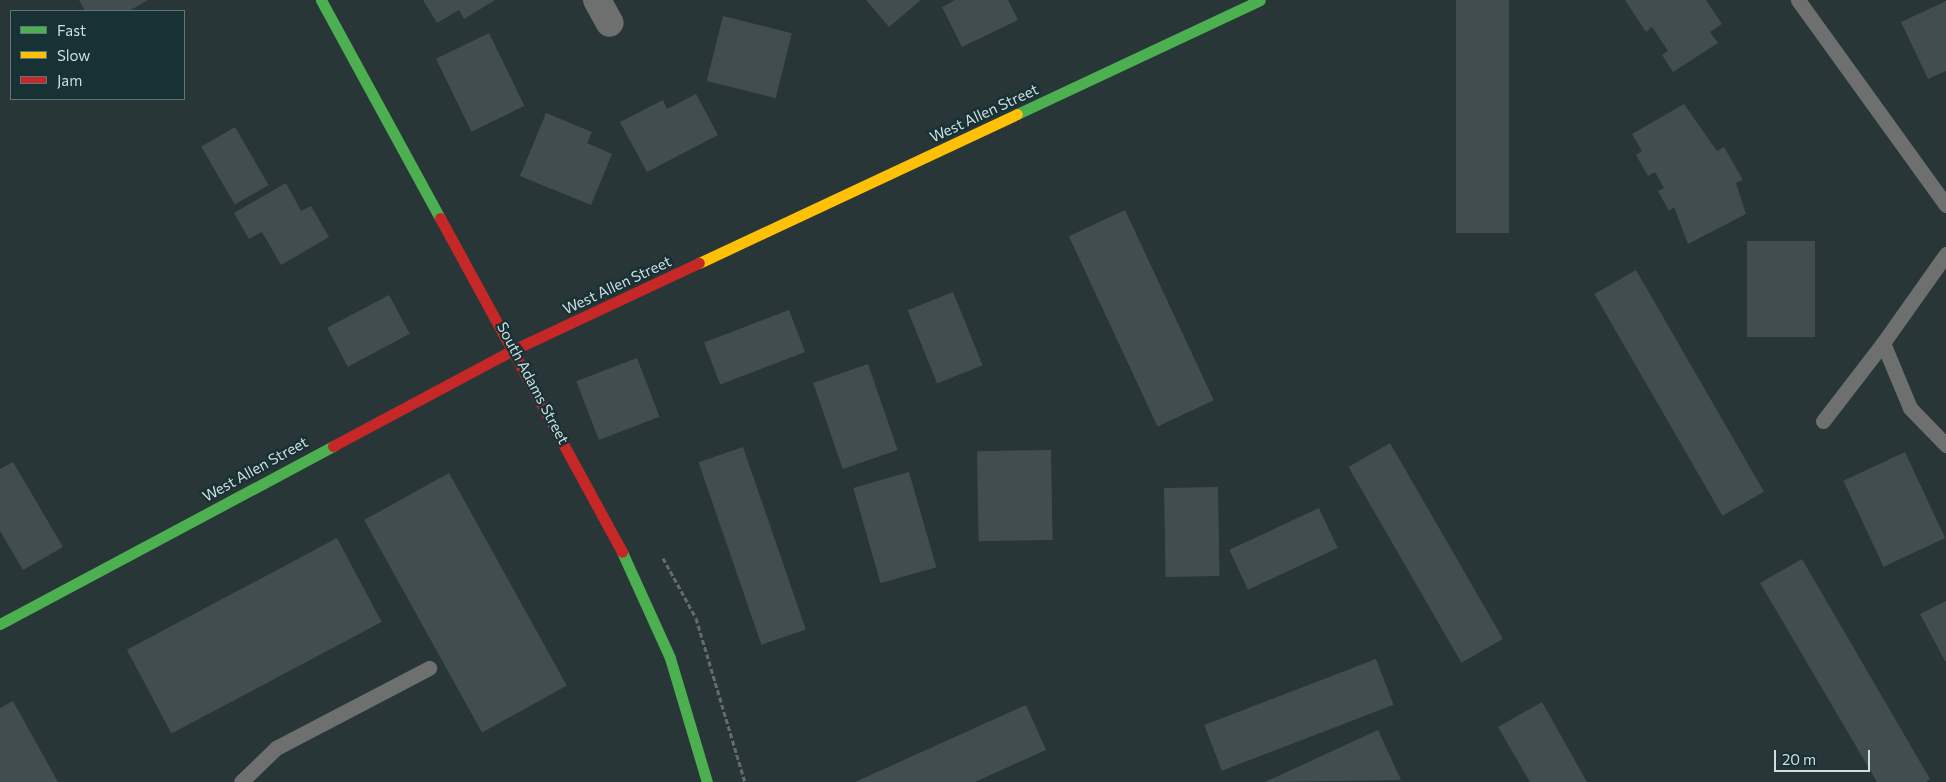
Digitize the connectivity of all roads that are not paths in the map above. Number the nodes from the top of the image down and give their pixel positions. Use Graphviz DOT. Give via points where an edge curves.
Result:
graph roads {
  1 [pos="321,0"];
  2 [pos="1260,0"];
  3 [pos="1798,0"];
  4 [pos="1946,205"];
  5 [pos="1946,254"];
  6 [pos="1883,343"];
  7 [pos="515,349"];
  8 [pos="1823,421"];
  9 [pos="1946,445"];
  10 [pos="0,624"];
  11 [pos="429,668"];
  12 [pos="241,782"];
  13 [pos="707,782"];
  1 -- 7 [label="street, South Adams Street"];
  2 -- 7 [label="street, West Allen Street"];
  3 -- 4 [label="lane"];
  5 -- 6 [label="lane"];
  6 -- 8 [label="lane"];
  6 -- 9 [label="lane" via="1910,408"];
  7 -- 10 [label="street, West Allen Street"];
  7 -- 13 [label="street, South Adams Street" via="641,586 670,658"];
  11 -- 12 [label="lane" via="276,748"];
}
